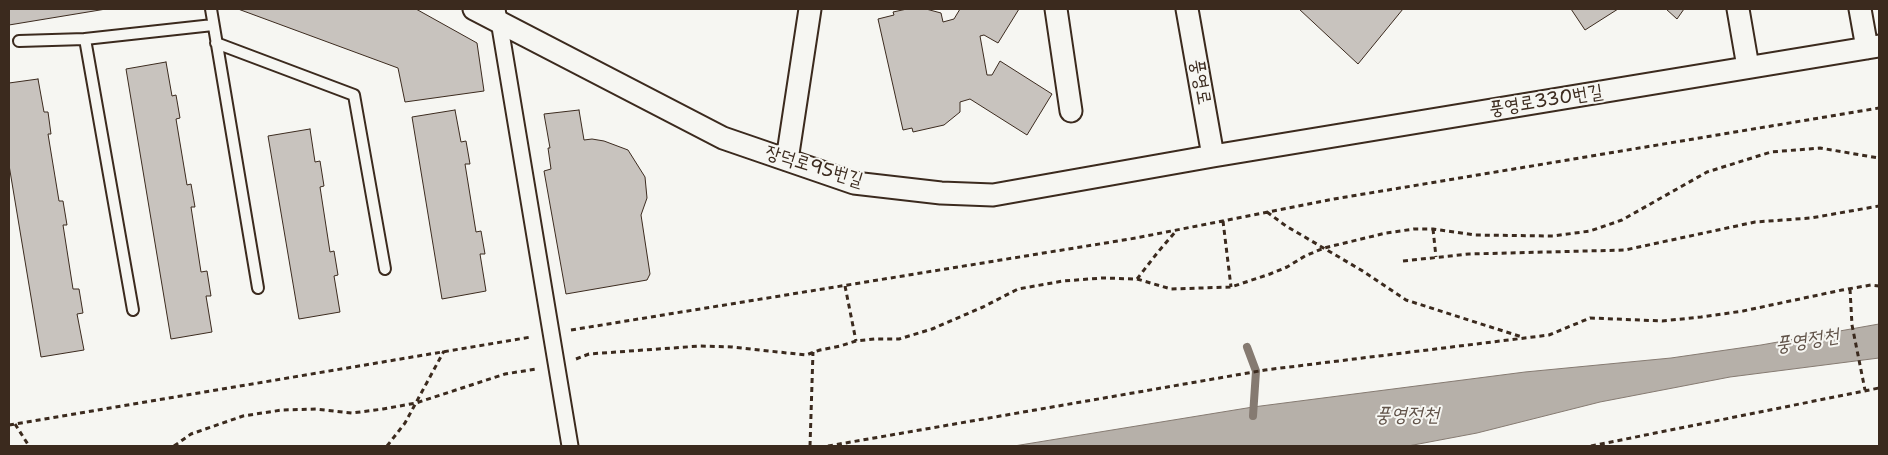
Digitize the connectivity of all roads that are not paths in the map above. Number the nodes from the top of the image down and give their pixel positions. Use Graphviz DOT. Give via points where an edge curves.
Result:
graph roads {
  1 [pos="211,9"];
  2 [pos="474,9"];
  3 [pos="810,9"];
  4 [pos="1056,9"];
  5 [pos="1187,9"];
  6 [pos="1738,9"];
  7 [pos="1860,9"];
  8 [pos="498,16"];
  9 [pos="213,25"];
  10 [pos="85,39"];
  11 [pos="19,41"];
  12 [pos="216,43"];
  13 [pos="1873,46"];
  14 [pos="1748,67"];
  15 [pos="1071,111"];
  16 [pos="1213,156"];
  17 [pos="787,160"];
  18 [pos="385,270"];
  19 [pos="258,288"];
  20 [pos="133,310"];
  21 [pos="570,446"];
  1 -- 9 [label="lane"];
  2 -- 8 [label="street, 장덕로95번길"];
  3 -- 17 [label="street"];
  4 -- 15 [label="street"];
  5 -- 16 [label="street, 풍영로"];
  6 -- 14 [label="street"];
  7 -- 13 [label="street"];
  8 -- 17 [label="street, 장덕로95번길" via="700,128"];
  8 -- 21 [label="street"];
  9 -- 10 [label="lane"];
  9 -- 12 [label="lane"];
  10 -- 11 [label="lane"];
  10 -- 20 [label="lane"];
  12 -- 18 [label="lane" via="354,95"];
  12 -- 19 [label="lane"];
  13 -- 14 [label="street, 풍영로330번길"];
  14 -- 16 [label="street, 풍영로330번길"];
  16 -- 17 [label="street, 장덕로95번길" via="993,195 854,183"];
}
